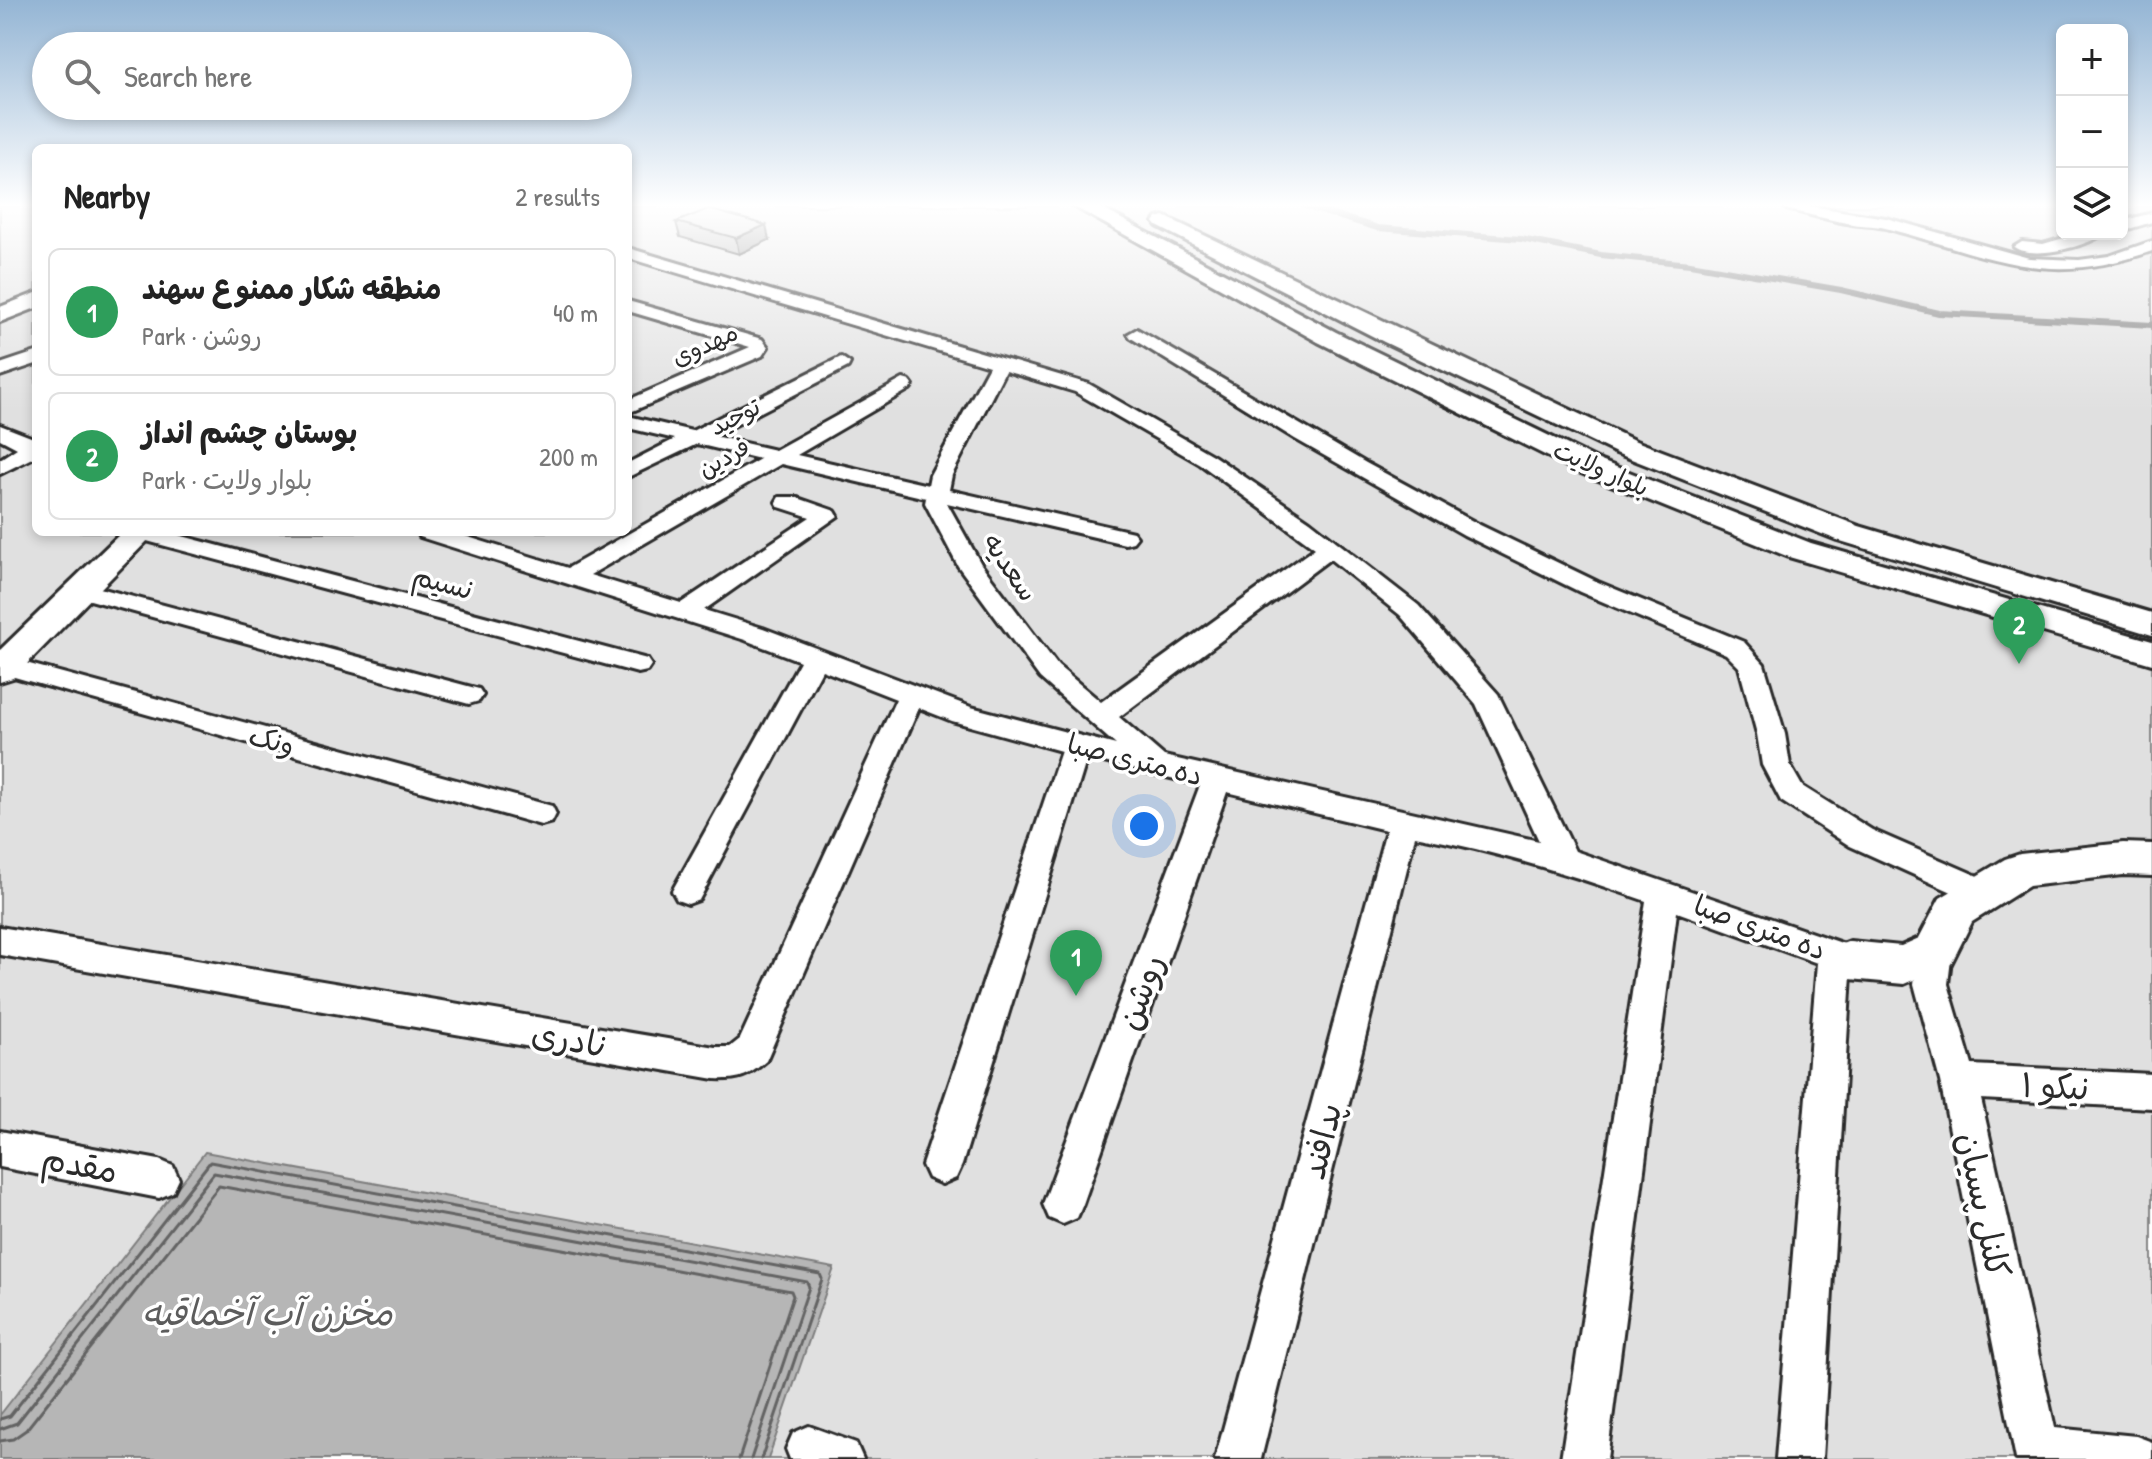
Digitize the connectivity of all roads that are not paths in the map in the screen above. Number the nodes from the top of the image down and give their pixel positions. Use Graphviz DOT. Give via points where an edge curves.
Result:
graph roads {
  1 [pos="701,274"];
  2 [pos="1210,274"];
  3 [pos="1269,274"];
  4 [pos="32,301"];
  5 [pos="632,307"];
  6 [pos="0,309"];
  7 [pos="0,315"];
  8 [pos="1137,334"];
  9 [pos="32,359"];
  10 [pos="841,363"];
  11 [pos="999,364"];
  12 [pos="0,370"];
  13 [pos="903,385"];
  14 [pos="632,405"];
  15 [pos="632,423"];
  16 [pos="0,431"];
  17 [pos="695,437"];
  18 [pos="32,447"];
  19 [pos="32,449"];
  20 [pos="778,457"];
  21 [pos="0,468"];
  22 [pos="632,469"];
  23 [pos="938,494"];
  24 [pos="787,502"];
  25 [pos="136,536"];
  26 [pos="155,536"];
  27 [pos="441,536"];
  28 [pos="500,536"];
  29 [pos="1125,537"];
  30 [pos="478,547"];
  31 [pos="1330,548"];
  32 [pos="571,576"];
  33 [pos="81,590"];
  34 [pos="684,612"];
  35 [pos="2152,624"];
  36 [pos="2152,653"];
  37 [pos="815,658"];
  38 [pos="638,665"];
  39 [pos="1,667"];
  40 [pos="469,695"];
  41 [pos="911,695"];
  42 [pos="1100,717"];
  43 [pos="1077,746"];
  44 [pos="1156,764"];
  45 [pos="1217,779"];
  46 [pos="541,814"];
  47 [pos="1403,823"];
  48 [pos="1563,859"];
  49 [pos="2152,860"];
  50 [pos="688,891"];
  51 [pos="1664,892"];
  52 [pos="1985,893"];
  53 [pos="0,941"];
  54 [pos="1935,951"];
  55 [pos="1842,958"];
  56 [pos="1958,1081"];
  57 [pos="2152,1091"];
  58 [pos="0,1149"];
  59 [pos="942,1165"];
  60 [pos="159,1179"];
  61 [pos="1063,1204"];
  62 [pos="2038,1454"];
  63 [pos="1238,1459"];
  64 [pos="1584,1459"];
  65 [pos="1799,1459"];
  66 [pos="2136,1459"];
  1 -- 11 [label="street"];
  2 -- 36 [label="main road, بلوار ولایت" via="1591,467 1800,550"];
  3 -- 35 [label="main road, بلوار ولایت" via="1626,447 1848,533"];
  4 -- 6 [label="street"];
  4 -- 7 [label="main road"];
  5 -- 14 [label="street, مهدوی" via="759,347"];
  8 -- 52 [label="street" via="1416,500 1590,588 1735,648 1751,664 1776,765 1791,793 1861,838"];
  9 -- 12 [label="street"];
  10 -- 17 [label="street, توحید"];
  11 -- 23 [label="street" via="941,475"];
  11 -- 31 [label="street" via="1082,388 1207,460"];
  13 -- 20 [label="street, فردین"];
  15 -- 17 [label="street"];
  16 -- 18 [label="street"];
  17 -- 20 [label="street"];
  17 -- 22 [label="street, توحید"];
  19 -- 21 [label="street"];
  20 -- 23 [label="street"];
  20 -- 32 [label="street, فردین"];
  23 -- 29 [label="street"];
  23 -- 42 [label="street, سعدیه" via="936,503 970,566 1049,672"];
  24 -- 34 [label="street" via="827,516"];
  25 -- 33 [label="main road"];
  26 -- 38 [label="street, نسیم"];
  27 -- 30 [label="street, ده متری صبا"];
  28 -- 30 [label="street"];
  30 -- 32 [label="street, ده متری صبا"];
  31 -- 42 [label="street"];
  31 -- 48 [label="street" via="1409,610 1488,700"];
  32 -- 34 [label="street, ده متری صبا"];
  33 -- 39 [label="main road"];
  33 -- 40 [label="street"];
  34 -- 37 [label="street, ده متری صبا"];
  37 -- 41 [label="street, ده متری صبا"];
  37 -- 50 [label="street"];
  39 -- 46 [label="street, ونک"];
  41 -- 43 [label="street, ده متری صبا"];
  41 -- 53 [label="street, نادری" via="753,1050 737,1064"];
  42 -- 44 [label="street, سعدیه"];
  43 -- 44 [label="street, ده متری صبا"];
  43 -- 59 [label="street"];
  44 -- 45 [label="street, ده متری صبا"];
  45 -- 47 [label="street, ده متری صبا"];
  45 -- 61 [label="street, روشن"];
  47 -- 48 [label="street, ده متری صبا"];
  47 -- 63 [label="street, پدافند"];
  48 -- 51 [label="street, ده متری صبا"];
  49 -- 52 [label="main road" via="2020,871"];
  51 -- 55 [label="street, ده متری صبا"];
  51 -- 64 [label="street"];
  52 -- 54 [label="main road" via="1956,910"];
  54 -- 55 [label="main road" via="1904,965"];
  54 -- 56 [label="street, کلنل پسیان" via="1931,984"];
  55 -- 65 [label="street"];
  56 -- 57 [label="street, نیکو ۱"];
  56 -- 62 [label="street, کلنل پسیان"];
  58 -- 60 [label="street, مقدم"];
  62 -- 66 [label="street"];
}
